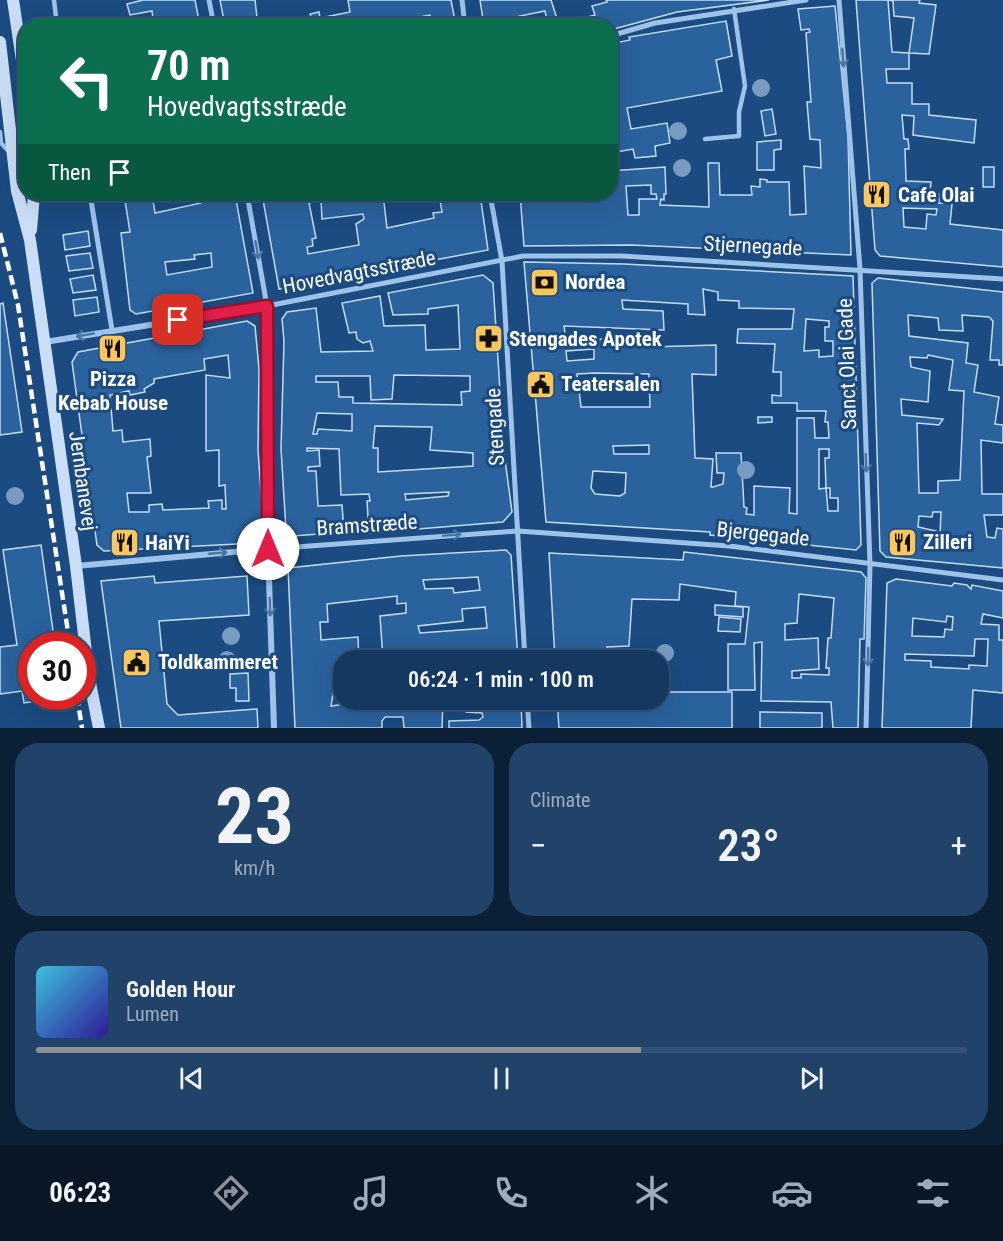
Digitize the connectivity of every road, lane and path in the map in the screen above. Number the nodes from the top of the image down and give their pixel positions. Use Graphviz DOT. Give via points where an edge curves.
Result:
graph roads {
  1 [pos="13,0"];
  2 [pos="54,0"];
  3 [pos="209,0"];
  4 [pos="462,0"];
  5 [pos="806,0"];
  6 [pos="839,0"];
  7 [pos="734,9"];
  8 [pos="56,18"];
  9 [pos="212,18"];
  10 [pos="464,18"];
  11 [pos="18,33"];
  12 [pos="618,34"];
  13 [pos="0,42"];
  14 [pos="0,132"];
  15 [pos="705,139"];
  16 [pos="18,146"];
  17 [pos="18,156"];
  18 [pos="20,201"];
  19 [pos="33,201"];
  20 [pos="91,201"];
  21 [pos="248,201"];
  22 [pos="491,201"];
  23 [pos="30,240"];
  24 [pos="502,261"];
  25 [pos="860,269"];
  26 [pos="1003,279"];
  27 [pos="267,306"];
  28 [pos="112,330"];
  29 [pos="44,342"];
  30 [pos="518,531"];
  31 [pos="268,549"];
  32 [pos="870,565"];
  33 [pos="76,566"];
  34 [pos="1003,580"];
  35 [pos="524,650"];
  36 [pos="528,710"];
  37 [pos="99,728"];
  38 [pos="274,728"];
  39 [pos="529,728"];
  40 [pos="866,728"];
  1 -- 11 [label="main road"];
  2 -- 8 [label="lane"];
  3 -- 9 [label="street"];
  4 -- 10 [label="street"];
  5 -- 7 [label="street"];
  6 -- 25 [label="street, Sanct Olai Gade, one-way"];
  7 -- 12 [label="street"];
  7 -- 15 [label="lane" via="745,86 739,136"];
  13 -- 16 [label="main road, Jernbanevej"];
  14 -- 17 [label="lane" via="1,143"];
  18 -- 23 [label="main road, Jernbanevej"];
  19 -- 23 [label="main road, Jernbanevej"];
  20 -- 28 [label="street"];
  21 -- 27 [label="street, one-way"];
  22 -- 24 [label="street, Stengade"];
  23 -- 29 [label="main road, Jernbanevej"];
  24 -- 25 [label="street, Stjernegade" via="523,255 622,256"];
  24 -- 27 [label="street, Hovedvagtsstræde"];
  24 -- 30 [label="street, Stengade"];
  25 -- 26 [label="street, Stjernegade"];
  25 -- 32 [label="street, Sanct Olai Gade, one-way"];
  27 -- 28 [label="street, Hovedvagtsstræde"];
  27 -- 31 [label="street"];
  28 -- 29 [label="street, Hovedvagtsstræde, one-way"];
  29 -- 33 [label="main road, Jernbanevej"];
  31 -- 30 [label="street, Bramstræde, one-way"];
  30 -- 32 [label="street, Bjergegade" via="729,546"];
  30 -- 35 [label="street, Stengade"];
  33 -- 31 [label="street, Bramstræde, one-way"];
  31 -- 38 [label="street, one-way"];
  32 -- 34 [label="street, Bjergegade"];
  32 -- 40 [label="street, Sanct Olai Gade, one-way"];
  33 -- 37 [label="main road, Jernbanevej" via="88,678"];
  36 -- 39 [label="street"];
}
